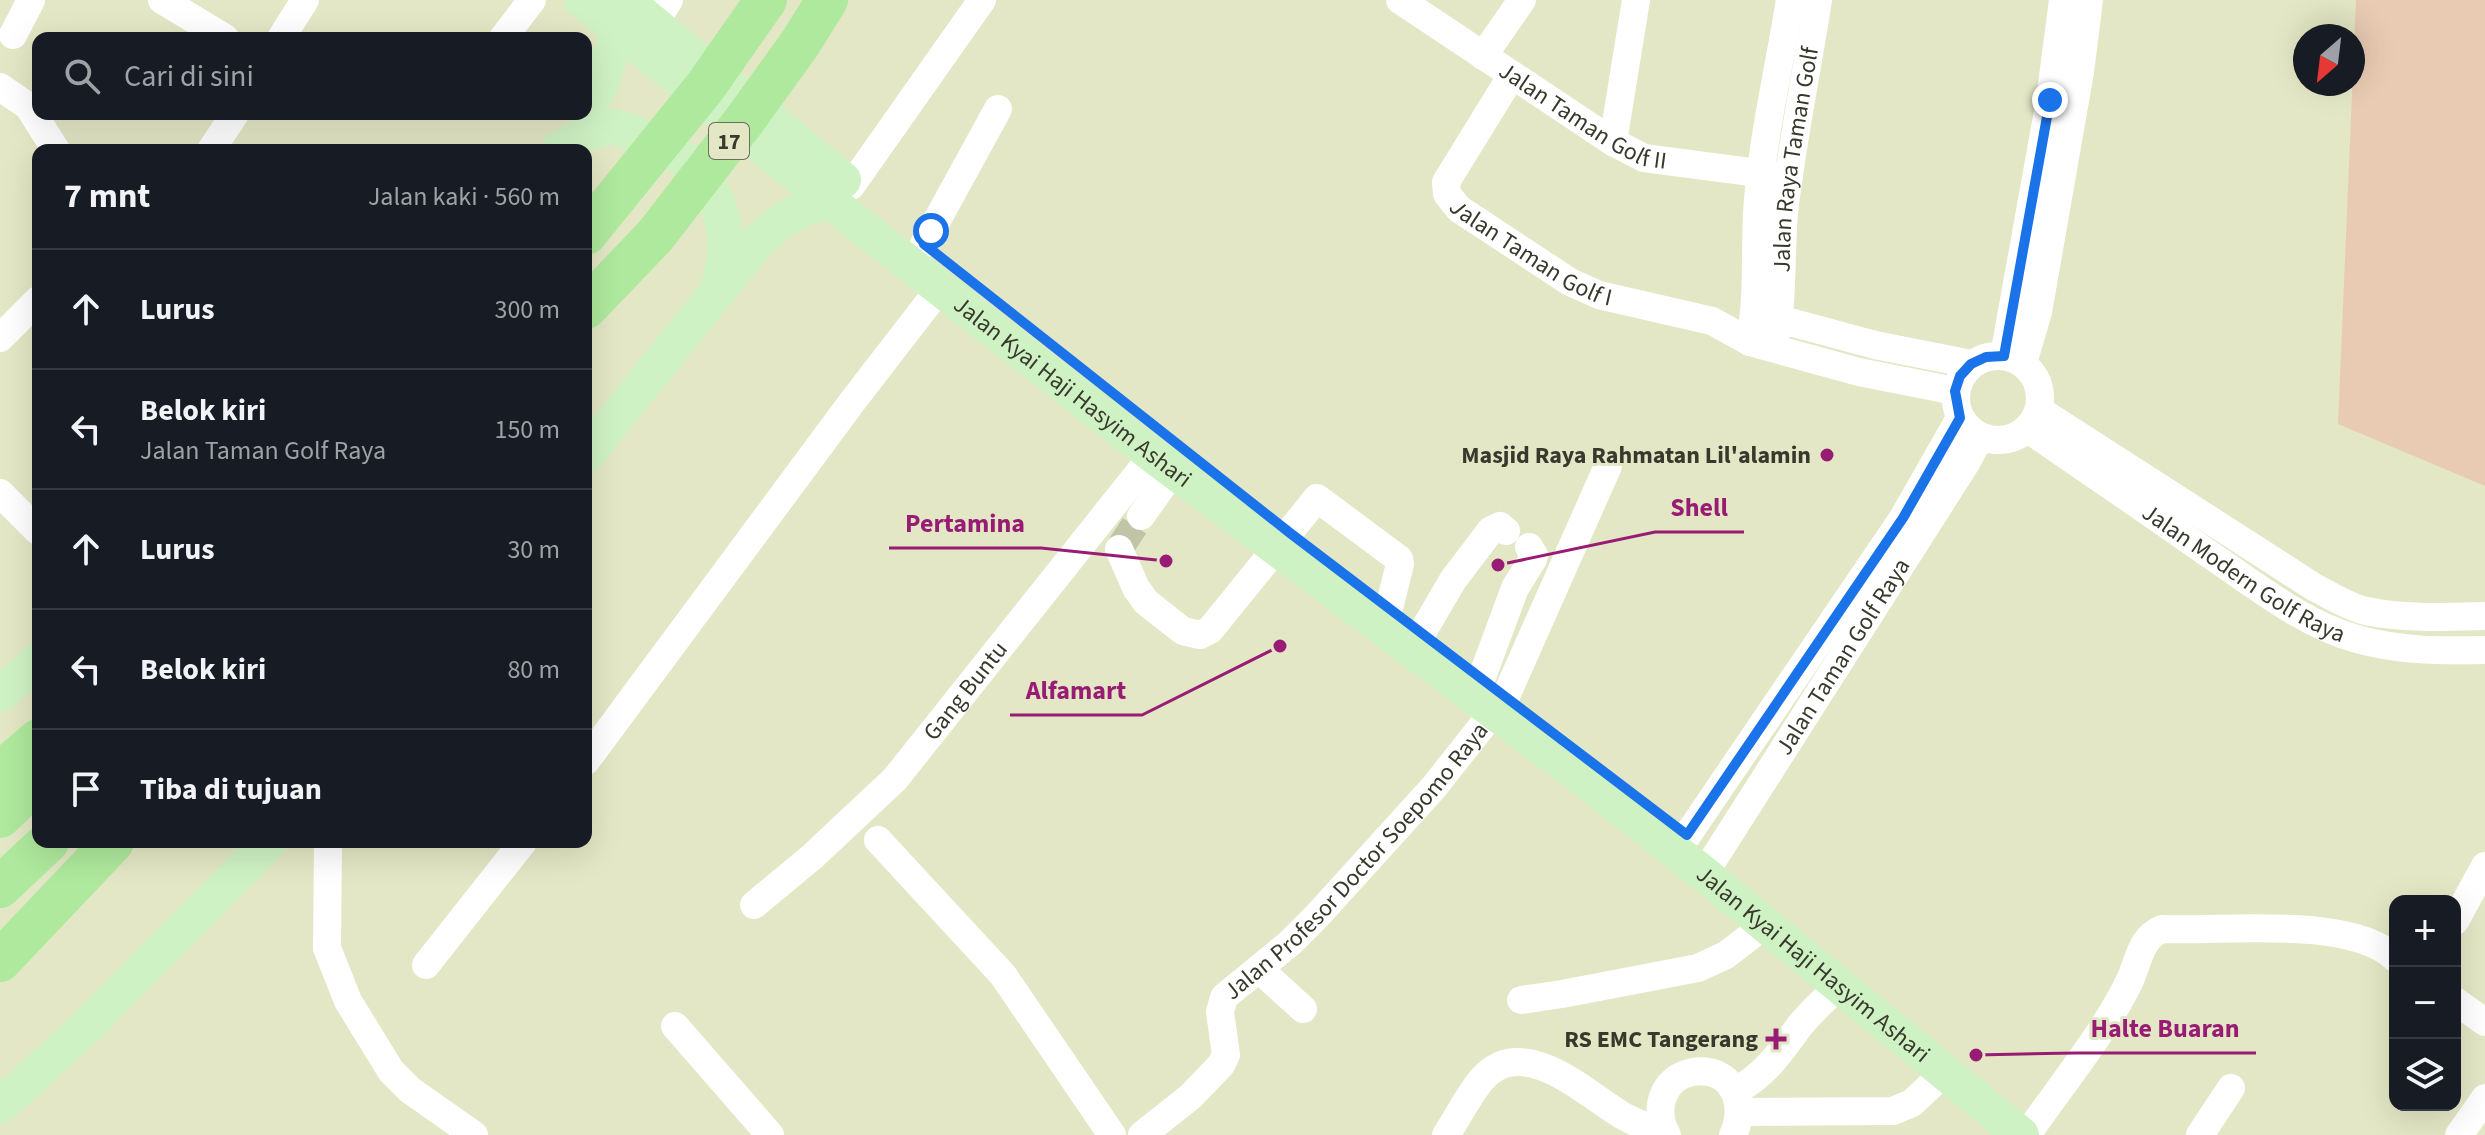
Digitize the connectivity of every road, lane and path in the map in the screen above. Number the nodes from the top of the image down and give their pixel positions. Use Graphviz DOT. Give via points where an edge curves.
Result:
graph roads {
  1 [pos="31,0"];
  2 [pos="162,0"];
  3 [pos="305,0"];
  4 [pos="532,0"];
  5 [pos="582,0"];
  6 [pos="827,0"];
  7 [pos="982,0"];
  8 [pos="1400,0"];
  9 [pos="1522,0"];
  10 [pos="1636,0"];
  11 [pos="1790,0"];
  12 [pos="1818,0"];
  13 [pos="2063,0"];
  14 [pos="2089,0"];
  15 [pos="763,6"];
  16 [pos="662,12"];
  17 [pos="622,15"];
  18 [pos="215,32"];
  19 [pos="285,32"];
  20 [pos="508,32"];
  21 [pos="13,35"];
  22 [pos="1483,56"];
  23 [pos="1512,75"];
  24 [pos="0,87"];
  25 [pos="592,100"];
  26 [pos="998,109"];
  27 [pos="32,112"];
  28 [pos="37,120"];
  29 [pos="231,120"];
  30 [pos="580,120"];
  31 [pos="1613,142"];
  32 [pos="52,144"];
  33 [pos="215,144"];
  34 [pos="562,144"];
  35 [pos="568,144"];
  36 [pos="1775,176"];
  37 [pos="840,194"];
  38 [pos="599,219"];
  39 [pos="924,244"];
  40 [pos="940,288"];
  41 [pos="716,293"];
  42 [pos="592,302"];
  43 [pos="32,306"];
  44 [pos="1768,316"];
  45 [pos="1712,321"];
  46 [pos="0,338"];
  47 [pos="1762,345"];
  48 [pos="1897,349"];
  49 [pos="2013,359"];
  50 [pos="1971,364"];
  51 [pos="1891,378"];
  52 [pos="1965,415"];
  53 [pos="2033,419"];
  54 [pos="592,448"];
  55 [pos="1171,460"];
  56 [pos="1608,466"];
  57 [pos="0,493"];
  58 [pos="1141,516"];
  59 [pos="32,525"];
  60 [pos="1283,542"];
  61 [pos="1119,549"];
  62 [pos="2485,616"];
  63 [pos="1422,633"];
  64 [pos="2485,650"];
  65 [pos="32,666"];
  66 [pos="0,694"];
  67 [pos="1494,695"];
  68 [pos="32,745"];
  69 [pos="592,753"];
  70 [pos="0,773"];
  71 [pos="32,787"];
  72 [pos="0,817"];
  73 [pos="878,840"];
  74 [pos="1681,844"];
  75 [pos="42,848"];
  76 [pos="107,848"];
  77 [pos="263,848"];
  78 [pos="328,848"];
  79 [pos="518,848"];
  80 [pos="1709,866"];
  81 [pos="2485,866"];
  82 [pos="0,887"];
  83 [pos="754,905"];
  84 [pos="2461,910"];
  85 [pos="1765,925"];
  86 [pos="2389,952"];
  87 [pos="0,961"];
  88 [pos="426,965"];
  89 [pos="1259,969"];
  90 [pos="1842,990"];
  91 [pos="1521,1000"];
  92 [pos="2461,1005"];
  93 [pos="1303,1009"];
  94 [pos="2485,1022"];
  95 [pos="675,1026"];
  96 [pos="1939,1078"];
  97 [pos="2231,1088"];
  98 [pos="2485,1098"];
  99 [pos="0,1106"];
  100 [pos="1902,1109"];
  101 [pos="1742,1112"];
  102 [pos="2471,1128"];
  103 [pos="2033,1132"];
  104 [pos="1666,1134"];
  105 [pos="474,1135"];
  106 [pos="770,1135"];
  107 [pos="1112,1135"];
  108 [pos="1142,1135"];
  109 [pos="1446,1135"];
  110 [pos="1787,1135"];
  111 [pos="1887,1135"];
  112 [pos="2200,1135"];
  1 -- 21 [label="street"];
  2 -- 18 [label="street"];
  3 -- 19 [label="street"];
  4 -- 20 [label="street"];
  5 -- 17 [label="main road, Jalan Kyai Haji Hasyim Ashari"];
  6 -- 42 [label="highway, 17" via="744,121 655,236"];
  7 -- 37 [label="street"];
  8 -- 22 [label="street, Jalan Taman Golf II"];
  9 -- 22 [label="street"];
  10 -- 31 [label="street"];
  11 -- 36 [label="street, Jalan Raya Taman Golf"];
  12 -- 36 [label="street, Jalan Raya Taman Golf"];
  13 -- 49 [label="street"];
  14 -- 49 [label="street" via="2038,312"];
  15 -- 38 [label="highway, 17"];
  16 -- 17 [label="main road, Jalan Kyai Haji Hasyim Ashari"];
  16 -- 37 [label="main road, Jalan Kyai Haji Hasyim Ashari"];
  17 -- 25 [label="main road"];
  17 -- 37 [label="main road, Jalan Kyai Haji Hasyim Ashari"];
  22 -- 23 [label="street, Jalan Taman Golf II"];
  23 -- 31 [label="street, Jalan Taman Golf II"];
  23 -- 45 [label="street, Jalan Taman Golf I" via="1446,182 1447,194 1459,209 1570,282 1599,295"];
  24 -- 27 [label="street"];
  26 -- 39 [label="street"];
  28 -- 32 [label="street"];
  29 -- 33 [label="street"];
  30 -- 34 [label="main road"];
  31 -- 36 [label="street, Jalan Taman Golf II" via="1644,158"];
  35 -- 41 [label="main road" via="592,130 613,127 678,154 702,175 718,202 726,232 725,264"];
  36 -- 44 [label="street, Jalan Raya Taman Golf" via="1757,213"];
  37 -- 39 [label="main road, Jalan Kyai Haji Hasyim Ashari"];
  37 -- 40 [label="main road, Jalan Kyai Haji Hasyim Ashari"];
  37 -- 41 [label="main road" via="781,221"];
  39 -- 55 [label="main road, Jalan Kyai Haji Hasyim Ashari"];
  40 -- 55 [label="main road, Jalan Kyai Haji Hasyim Ashari"];
  40 -- 69 [label="street"];
  41 -- 54 [label="main road"];
  43 -- 46 [label="street"];
  44 -- 45 [label="street, Jalan Taman Golf I"];
  44 -- 47 [label="street, Jalan Raya Taman Golf"];
  44 -- 48 [label="street"];
  45 -- 47 [label="street, Jalan Taman Golf I"];
  47 -- 51 [label="street"];
  48 -- 50 [label="street"];
  48 -- 51 [label="street"];
  49 -- 50 [label="street" via="1986,357"];
  49 -- 53 [label="street" via="2035,376 2040,392"];
  50 -- 52 [label="street" via="1960,376"];
  51 -- 52 [label="street"];
  52 -- 53 [label="street" via="2005,440"];
  52 -- 74 [label="street, Jalan Taman Golf Raya" via="1903,518"];
  52 -- 80 [label="street, Jalan Taman Golf Raya" via="1966,463"];
  53 -- 62 [label="street, Jalan Modern Golf Raya" via="2339,600 2364,610"];
  53 -- 64 [label="street, Jalan Modern Golf Raya" via="2279,602 2325,626 2381,645"];
  55 -- 58 [label="street"];
  55 -- 60 [label="main road, Jalan Kyai Haji Hasyim Ashari"];
  55 -- 83 [label="street, Gang Buntu" via="895,779"];
  56 -- 67 [label="street"];
  57 -- 59 [label="street"];
  60 -- 61 [label="street" via="1210,630 1200,635 1183,631 1146,602"];
  60 -- 63 [label="main road, Jalan Kyai Haji Hasyim Ashari"];
  60 -- 67 [label="main road, Jalan Kyai Haji Hasyim Ashari"];
  63 -- 67 [label="main road, Jalan Kyai Haji Hasyim Ashari"];
  63 -- 67 [label="street" via="1491,530 1500,526 1518,539 1534,555 1515,588"];
  65 -- 66 [label="main road"];
  67 -- 74 [label="main road, Jalan Kyai Haji Hasyim Ashari"];
  67 -- 89 [label="street, Jalan Profesor Doctor Soepomo Raya" via="1434,787 1317,916"];
  68 -- 70 [label="highway"];
  71 -- 72 [label="highway"];
  73 -- 107 [label="street" via="1003,975"];
  74 -- 80 [label="main road, Jalan Kyai Haji Hasyim Ashari"];
  75 -- 82 [label="highway"];
  76 -- 87 [label="highway"];
  77 -- 99 [label="main road"];
  78 -- 105 [label="street" via="327,948 348,1001 391,1071"];
  79 -- 88 [label="street"];
  80 -- 85 [label="main road, Jalan Kyai Haji Hasyim Ashari"];
  80 -- 103 [label="main road, Jalan Kyai Haji Hasyim Ashari"];
  81 -- 84 [label="street"];
  85 -- 90 [label="main road, Jalan Kyai Haji Hasyim Ashari"];
  85 -- 91 [label="street" via="1726,955 1698,968"];
  86 -- 103 [label="street" via="2339,933 2151,933 2129,982"];
  89 -- 93 [label="street"];
  89 -- 108 [label="street, Jalan Profesor Doctor Soepomo Raya" via="1224,997 1220,1012 1226,1055 1221,1065"];
  90 -- 96 [label="main road, Jalan Kyai Haji Hasyim Ashari"];
  90 -- 101 [label="street" via="1807,1036 1787,1046 1761,1074"];
  92 -- 94 [label="street"];
  95 -- 106 [label="street"];
  96 -- 100 [label="street"];
  96 -- 103 [label="main road, Jalan Kyai Haji Hasyim Ashari"];
  97 -- 112 [label="street"];
  98 -- 102 [label="street"];
  100 -- 101 [label="street"];
  100 -- 111 [label="street"];
  101 -- 104 [label="street" via="1724,1079 1694,1072 1679,1077 1660,1102"];
  101 -- 110 [label="street"];
  104 -- 109 [label="street" via="1619,1114 1557,1072 1513,1064 1484,1078"];
}
